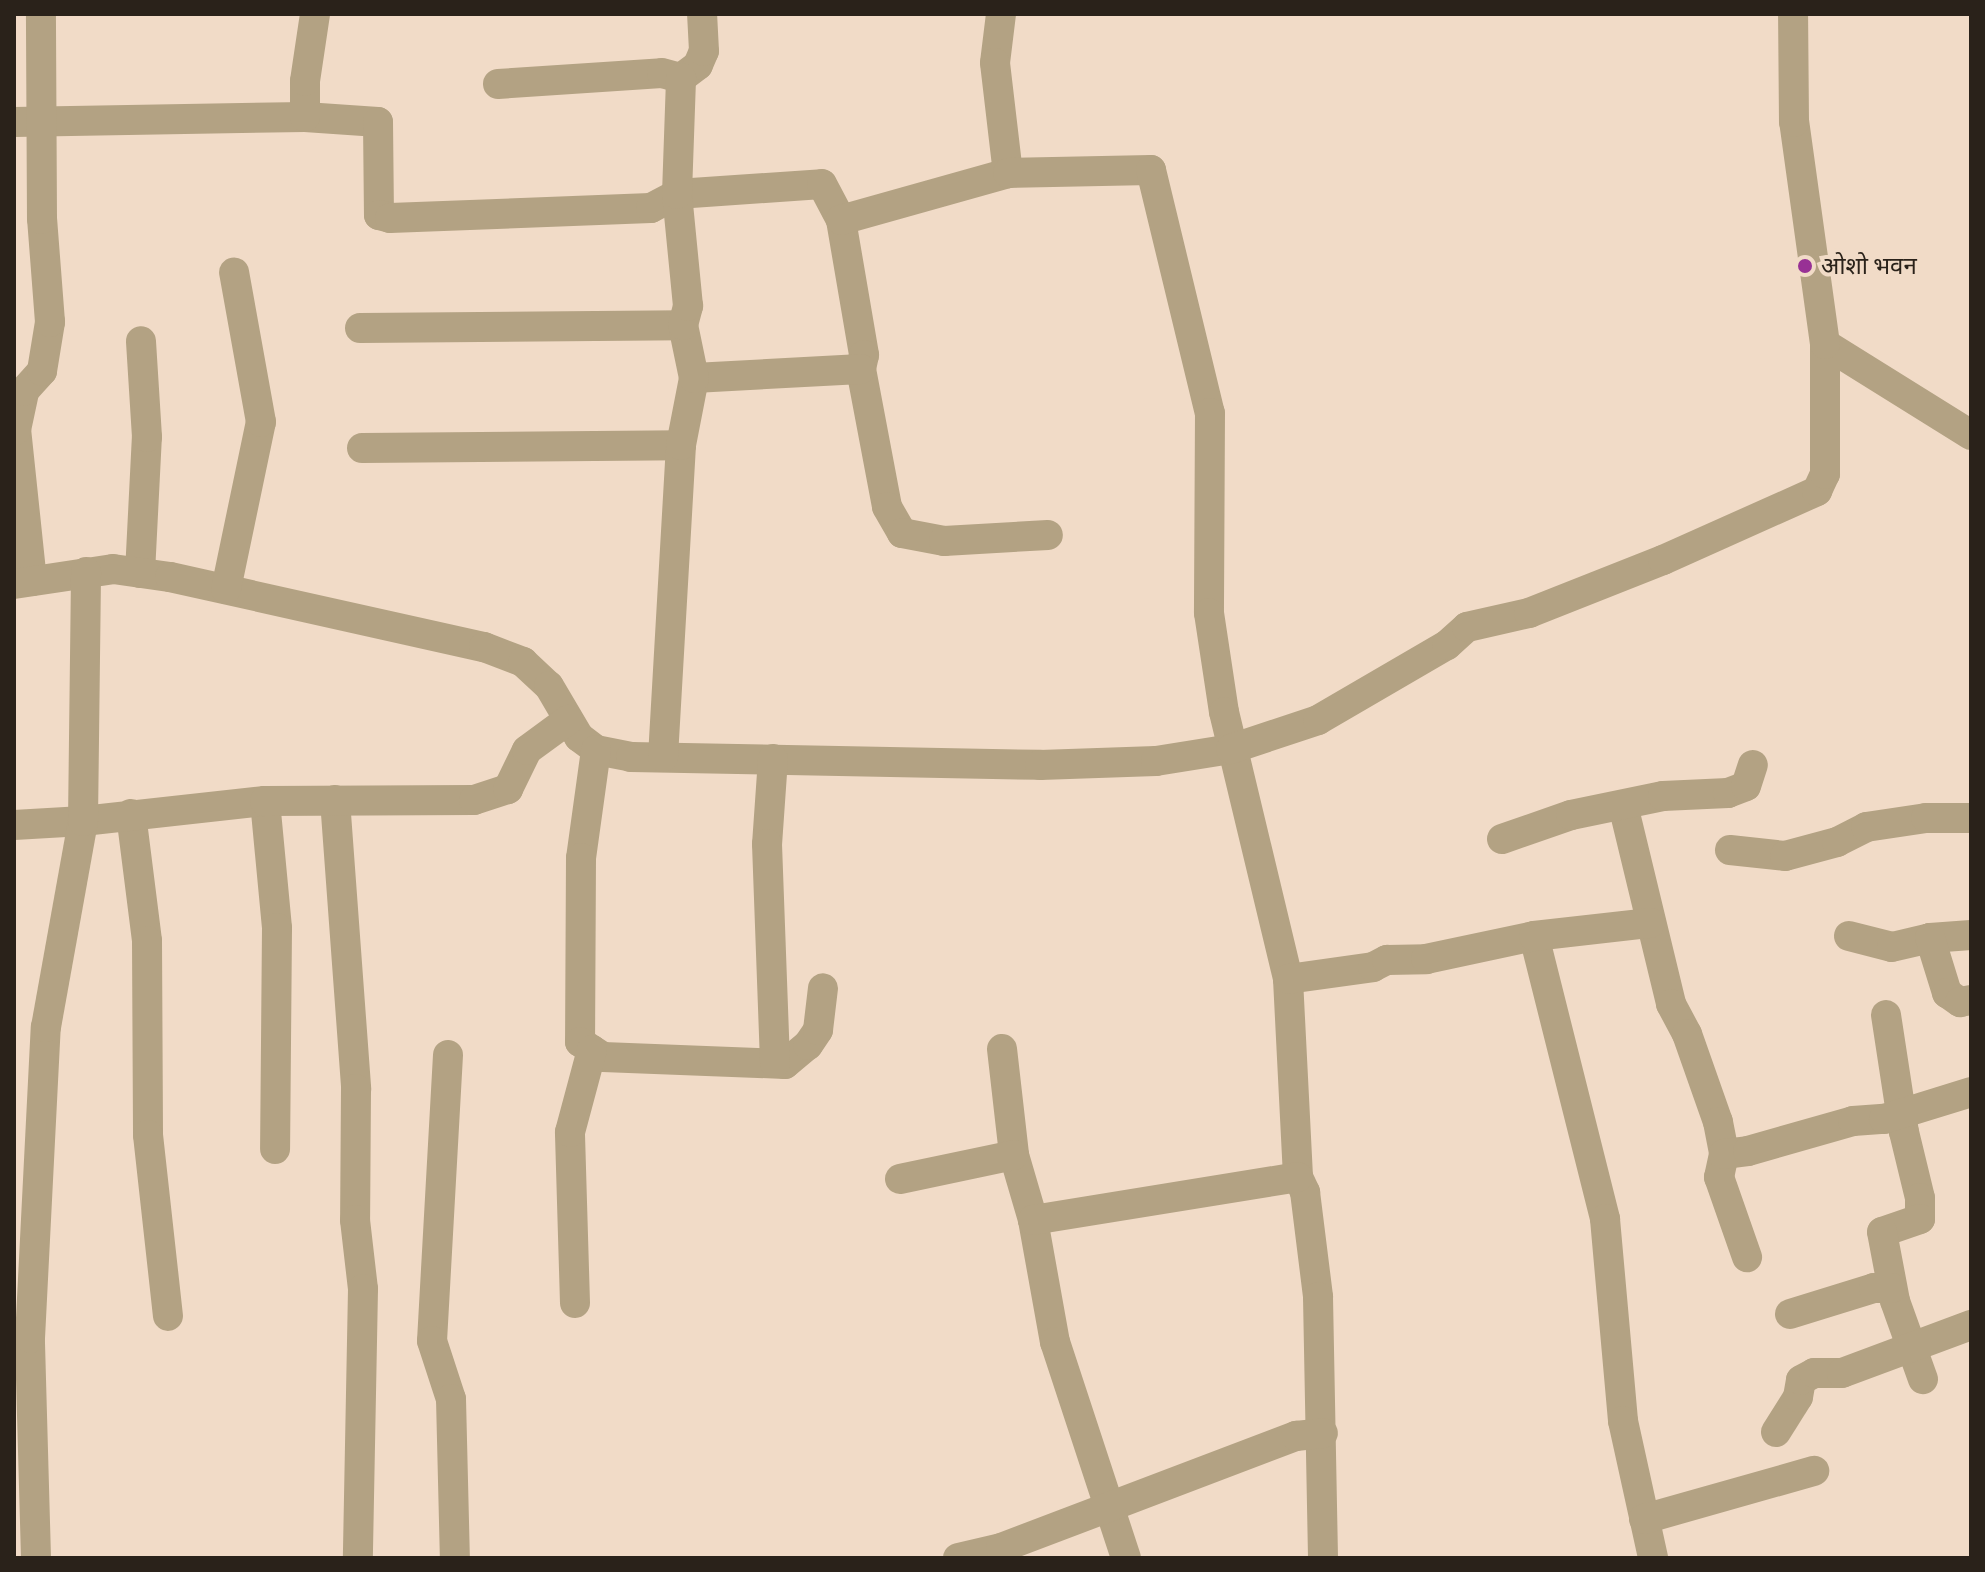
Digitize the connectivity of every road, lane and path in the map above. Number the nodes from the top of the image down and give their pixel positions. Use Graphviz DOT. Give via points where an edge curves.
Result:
graph roads {
  1 [pos="41,14"];
  2 [pos="315,14"];
  3 [pos="702,14"];
  4 [pos="1001,14"];
  5 [pos="1793,14"];
  6 [pos="681,78"];
  7 [pos="498,84"];
  8 [pos="305,117"];
  9 [pos="28,122"];
  10 [pos="1008,173"];
  11 [pos="677,194"];
  12 [pos="841,220"];
  13 [pos="234,272"];
  14 [pos="683,325"];
  15 [pos="360,328"];
  16 [pos="141,341"];
  17 [pos="1825,344"];
  18 [pos="861,369"];
  19 [pos="694,378"];
  20 [pos="1971,435"];
  21 [pos="681,445"];
  22 [pos="362,448"];
  23 [pos="1048,535"];
  24 [pos="86,572"];
  25 [pos="140,573"];
  26 [pos="23,582"];
  27 [pos="226,589"];
  28 [pos="568,720"];
  29 [pos="1231,749"];
  30 [pos="596,750"];
  31 [pos="663,757"];
  32 [pos="773,759"];
  33 [pos="1753,765"];
  34 [pos="335,800"];
  35 [pos="265,801"];
  36 [pos="1623,805"];
  37 [pos="131,814"];
  38 [pos="1971,818"];
  39 [pos="83,821"];
  40 [pos="14,825"];
  41 [pos="1502,839"];
  42 [pos="1730,850"];
  43 [pos="1650,923"];
  44 [pos="1971,935"];
  45 [pos="1534,936"];
  46 [pos="1849,936"];
  47 [pos="1930,938"];
  48 [pos="1288,979"];
  49 [pos="823,988"];
  50 [pos="1971,1000"];
  51 [pos="1886,1015"];
  52 [pos="1002,1049"];
  53 [pos="592,1050"];
  54 [pos="448,1055"];
  55 [pos="775,1063"];
  56 [pos="1971,1092"];
  57 [pos="1902,1113"];
  58 [pos="275,1149"];
  59 [pos="1724,1154"];
  60 [pos="1014,1155"];
  61 [pos="1298,1177"];
  62 [pos="900,1179"];
  63 [pos="1033,1220"];
  64 [pos="1747,1257"];
  65 [pos="1892,1288"];
  66 [pos="575,1303"];
  67 [pos="1790,1314"];
  68 [pos="168,1316"];
  69 [pos="1971,1325"];
  70 [pos="22,1338"];
  71 [pos="1909,1346"];
  72 [pos="1923,1379"];
  73 [pos="1776,1432"];
  74 [pos="1323,1433"];
  75 [pos="1814,1471"];
  76 [pos="1109,1509"];
  77 [pos="1644,1519"];
  78 [pos="36,1558"];
  79 [pos="358,1558"];
  80 [pos="455,1558"];
  81 [pos="958,1558"];
  82 [pos="1126,1558"];
  83 [pos="1323,1558"];
  84 [pos="1653,1558"];
  1 -- 9 [label="street"];
  2 -- 8 [label="street"];
  3 -- 6 [label="street" via="704,51 698,65"];
  4 -- 10 [label="street" via="995,63"];
  5 -- 17 [label="street" via="1794,122"];
  6 -- 7 [label="street" via="662,73"];
  6 -- 11 [label="street"];
  8 -- 9 [label="street"];
  8 -- 11 [label="street" via="378,122 379,215 390,218 651,208"];
  9 -- 26 [label="street" via="50,322 42,371 24,391 16,430"];
  10 -- 12 [label="street"];
  10 -- 29 [label="street" via="1151,170 1210,413 1209,613"];
  11 -- 12 [label="street" via="822,184"];
  11 -- 14 [label="street" via="688,306"];
  12 -- 18 [label="street" via="864,355"];
  13 -- 27 [label="street" via="261,422"];
  14 -- 15 [label="street"];
  14 -- 19 [label="street"];
  16 -- 25 [label="street" via="147,437"];
  17 -- 20 [label="street"];
  17 -- 29 [label="street" via="1825,474 1817,491 1529,613 1467,627 1447,645 1318,720"];
  18 -- 19 [label="street"];
  18 -- 23 [label="street" via="887,507 902,533 944,541"];
  19 -- 21 [label="street"];
  21 -- 22 [label="street"];
  21 -- 31 [label="street"];
  24 -- 25 [label="street"];
  24 -- 26 [label="street"];
  24 -- 39 [label="street"];
  25 -- 27 [label="street"];
  27 -- 28 [label="street" via="484,647 523,662 549,686"];
  28 -- 30 [label="street"];
  28 -- 34 [label="street" via="527,750 515,781 498,795 474,800"];
  29 -- 32 [label="street" via="1156,761 1040,765"];
  29 -- 48 [label="street"];
  30 -- 31 [label="street"];
  30 -- 53 [label="street" via="581,874 580,1042"];
  31 -- 32 [label="street"];
  32 -- 55 [label="street" via="767,844"];
  33 -- 36 [label="street" via="1746,786 1728,793 1663,796"];
  34 -- 35 [label="street"];
  34 -- 79 [label="street" via="356,1089 355,1220 363,1289"];
  35 -- 37 [label="street"];
  35 -- 58 [label="street" via="277,928"];
  36 -- 41 [label="street" via="1571,815"];
  36 -- 43 [label="street"];
  37 -- 39 [label="street"];
  37 -- 68 [label="street" via="147,941 148,1135"];
  38 -- 42 [label="street" via="1866,827 1837,842 1785,856"];
  39 -- 40 [label="street"];
  39 -- 70 [label="street" via="46,1027"];
  43 -- 45 [label="street"];
  43 -- 59 [label="street" via="1671,1004 1687,1034"];
  44 -- 47 [label="street"];
  45 -- 48 [label="street" via="1426,959 1387,960 1373,967"];
  45 -- 77 [label="street" via="1605,1219 1623,1421"];
  46 -- 47 [label="street" via="1892,947"];
  47 -- 50 [label="street" via="1947,993 1960,1002"];
  48 -- 61 [label="street"];
  49 -- 55 [label="street" via="818,1030 785,1064"];
  51 -- 57 [label="street"];
  52 -- 60 [label="street"];
  53 -- 55 [label="street" via="603,1057"];
  53 -- 66 [label="street" via="570,1132"];
  54 -- 80 [label="street" via="432,1341 451,1399"];
  56 -- 57 [label="street"];
  57 -- 59 [label="street"];
  57 -- 65 [label="street" via="1920,1219 1882,1232"];
  59 -- 64 [label="street" via="1719,1177"];
  60 -- 62 [label="street"];
  60 -- 63 [label="street"];
  61 -- 63 [label="street"];
  61 -- 74 [label="street" via="1305,1192 1318,1297"];
  63 -- 76 [label="street" via="1055,1342"];
  65 -- 67 [label="street" via="1874,1288"];
  65 -- 71 [label="street"];
  69 -- 71 [label="street"];
  70 -- 78 [label="street"];
  71 -- 72 [label="street"];
  71 -- 73 [label="street" via="1842,1373 1814,1373 1801,1380 1798,1397"];
  74 -- 76 [label="street" via="1296,1436"];
  74 -- 83 [label="street"];
  75 -- 77 [label="street"];
  76 -- 81 [label="street"];
  76 -- 82 [label="street"];
  77 -- 84 [label="street"];
}
